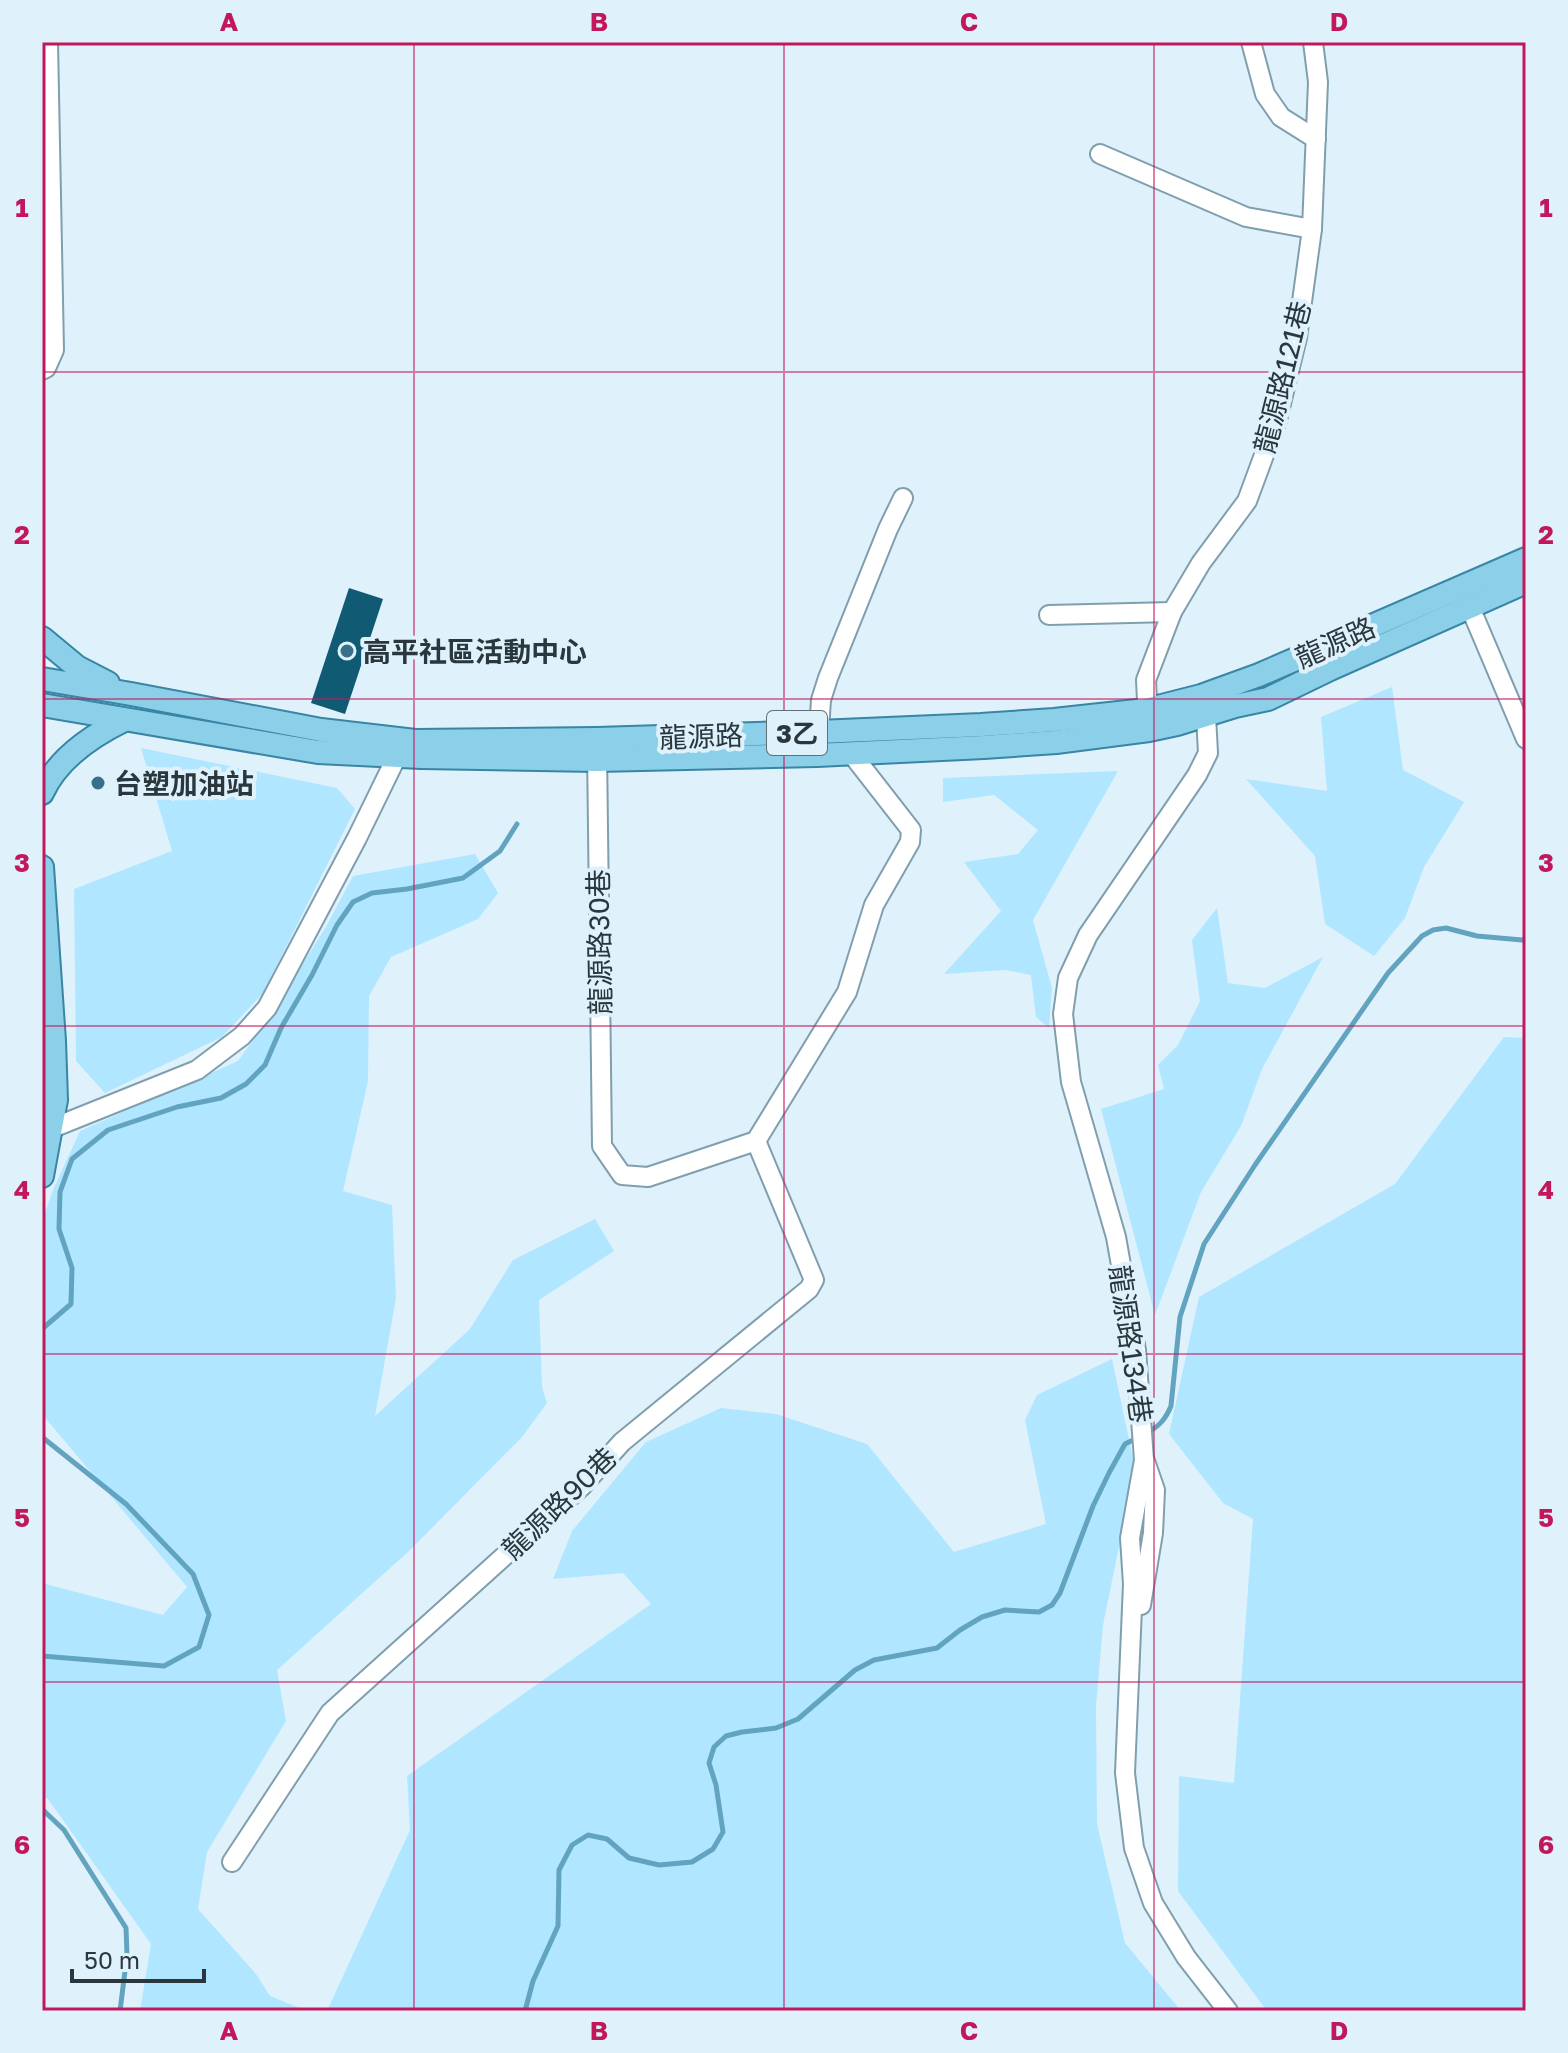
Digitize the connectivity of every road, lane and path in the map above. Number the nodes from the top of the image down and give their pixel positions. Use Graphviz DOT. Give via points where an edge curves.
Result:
graph roads {
  1 [pos="48,42"];
  2 [pos="1251,42"];
  3 [pos="1313,42"];
  4 [pos="1316,139"];
  5 [pos="1100,154"];
  6 [pos="1312,229"];
  7 [pos="42,370"];
  8 [pos="903,498"];
  9 [pos="1526,559"];
  10 [pos="1526,582"];
  11 [pos="1470,607"];
  12 [pos="1172,612"];
  13 [pos="1049,615"];
  14 [pos="42,638"];
  15 [pos="42,679"];
  16 [pos="131,694"];
  17 [pos="42,705"];
  18 [pos="1204,706"];
  19 [pos="124,720"];
  20 [pos="1148,720"];
  21 [pos="1526,739"];
  22 [pos="818,743"];
  23 [pos="597,750"];
  24 [pos="851,753"];
  25 [pos="397,756"];
  26 [pos="42,793"];
  27 [pos="42,867"];
  28 [pos="50,1129"];
  29 [pos="756,1141"];
  30 [pos="42,1176"];
  31 [pos="232,1862"];
  32 [pos="1228,2011"];
  1 -- 7 [label="street" via="54,350"];
  2 -- 4 [label="street" via="1265,94 1281,117"];
  3 -- 4 [label="street, 龍源路121巷"];
  4 -- 6 [label="street, 龍源路121巷"];
  5 -- 6 [label="street" via="1246,217"];
  6 -- 12 [label="street, 龍源路121巷" via="1297,338 1277,420 1247,501"];
  8 -- 22 [label="street" via="828,678"];
  9 -- 18 [label="main road, 龍源路 / 3乙" via="1259,675"];
  10 -- 11 [label="main road, 3乙"];
  11 -- 18 [label="main road, 3乙" via="1268,699"];
  11 -- 21 [label="street"];
  12 -- 13 [label="street"];
  12 -- 20 [label="street, 龍源路121巷" via="1146,680"];
  14 -- 16 [label="main road" via="77,667"];
  15 -- 16 [label="main road, 3乙"];
  16 -- 23 [label="main road, 3乙" via="369,737"];
  17 -- 19 [label="main road, 3乙"];
  18 -- 20 [label="main road, 3乙"];
  18 -- 32 [label="street, 龍源路134巷" via="1208,753 1088,935 1068,978 1063,1014 1071,1082 1116,1237 1136,1350 1144,1455 1155,1490 1130,1675 1125,1773 1134,1848 1153,1903"];
  19 -- 25 [label="main road, 3乙" via="318,752"];
  19 -- 26 [label="main road" via="84,742"];
  20 -- 22 [label="main road, 3乙" via="981,725"];
  20 -- 24 [label="main road, 3乙" via="1042,743"];
  22 -- 23 [label="main road, 3乙"];
  22 -- 24 [label="main road, 3乙"];
  23 -- 25 [label="main road, 3乙"];
  23 -- 29 [label="street, 龍源路30巷" via="602,1146 622,1175 648,1177"];
  24 -- 29 [label="street" via="911,830 910,842 874,905 847,992"];
  25 -- 28 [label="street" via="267,1008 242,1036 197,1070"];
  27 -- 28 [label="main road" via="56,1100"];
  28 -- 30 [label="main road"];
  29 -- 31 [label="street, 龍源路90巷" via="814,1280 809,1289 622,1442 582,1486 330,1713"];
}
